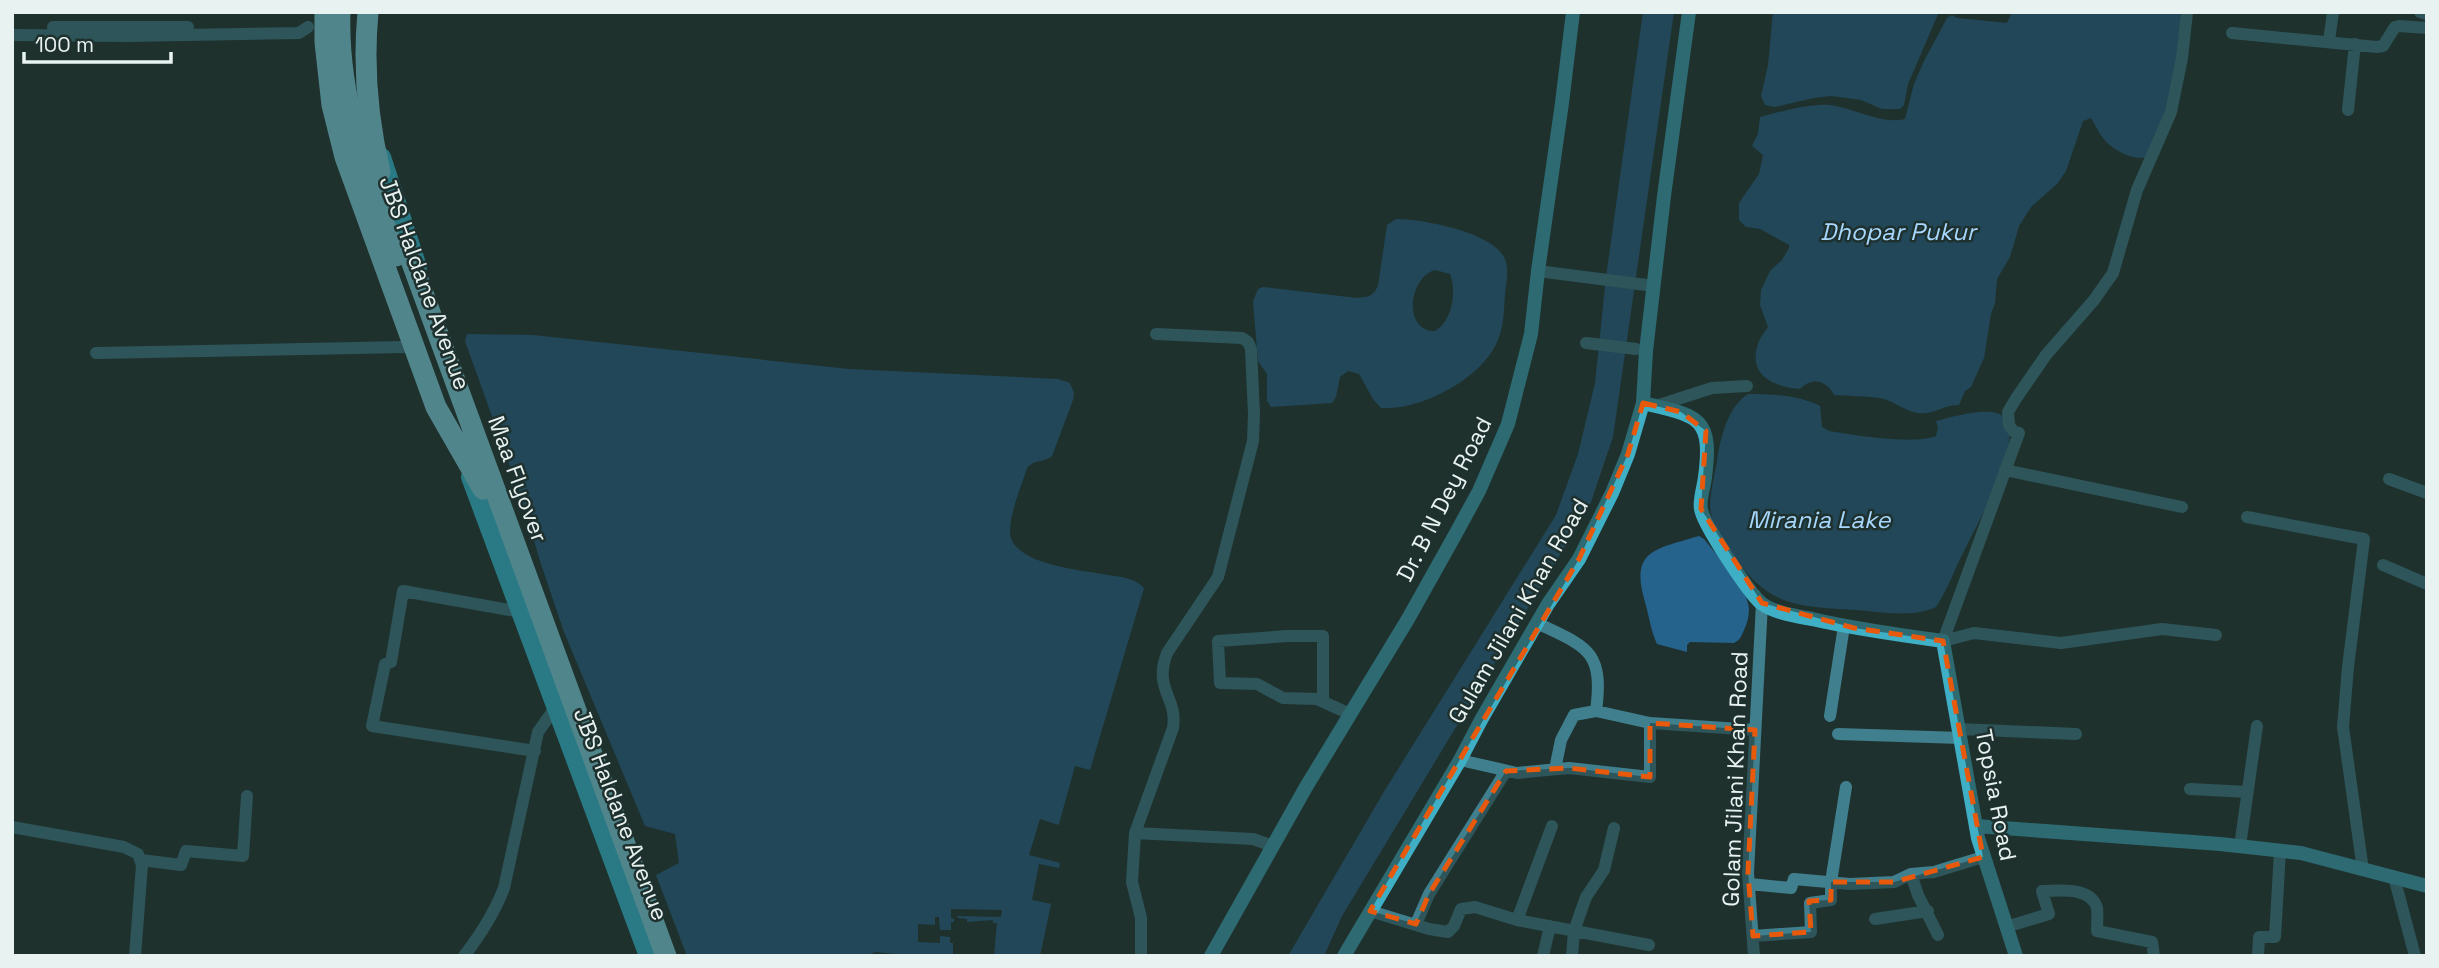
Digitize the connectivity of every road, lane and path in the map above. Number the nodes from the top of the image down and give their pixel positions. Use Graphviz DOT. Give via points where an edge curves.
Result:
graph roads {
  1 [pos="325,12"];
  2 [pos="334,12"];
  3 [pos="340,12"];
  4 [pos="351,12"];
  5 [pos="359,12"];
  6 [pos="368,12"];
  7 [pos="1573,12"];
  8 [pos="1689,12"];
  9 [pos="2187,12"];
  10 [pos="2333,12"];
  11 [pos="2420,12"];
  12 [pos="2427,13"];
  13 [pos="12,26"];
  14 [pos="2427,28"];
  15 [pos="2232,33"];
  16 [pos="12,35"];
  17 [pos="2329,41"];
  18 [pos="2356,44"];
  19 [pos="2348,110"];
  20 [pos="380,172"];
  21 [pos="1538,271"];
  22 [pos="1648,285"];
  23 [pos="1156,334"];
  24 [pos="1586,343"];
  25 [pos="404,347"];
  26 [pos="1636,349"];
  27 [pos="96,353"];
  28 [pos="1747,386"];
  29 [pos="1649,405"];
  30 [pos="2005,470"];
  31 [pos="2389,478"];
  32 [pos="483,489"];
  33 [pos="2427,493"];
  34 [pos="2182,508"];
  35 [pos="2246,517"];
  36 [pos="2383,565"];
  37 [pos="2426,579"];
  38 [pos="1762,603"];
  39 [pos="521,612"];
  40 [pos="1537,623"];
  41 [pos="1844,626"];
  42 [pos="2216,635"];
  43 [pos="1943,641"];
  44 [pos="575,700"];
  45 [pos="1323,702"];
  46 [pos="555,708"];
  47 [pos="1596,711"];
  48 [pos="1350,714"];
  49 [pos="1830,716"];
  50 [pos="1650,723"];
  51 [pos="2257,726"];
  52 [pos="1755,730"];
  53 [pos="1960,733"];
  54 [pos="1838,734"];
  55 [pos="2076,734"];
  56 [pos="535,751"];
  57 [pos="1460,760"];
  58 [pos="1555,769"];
  59 [pos="1506,771"];
  60 [pos="1846,788"];
  61 [pos="2190,789"];
  62 [pos="2248,792"];
  63 [pos="247,796"];
  64 [pos="1552,826"];
  65 [pos="1976,826"];
  66 [pos="12,827"];
  67 [pos="1614,828"];
  68 [pos="1135,833"];
  69 [pos="1273,846"];
  70 [pos="2240,846"];
  71 [pos="2280,851"];
  72 [pos="1983,857"];
  73 [pos="141,860"];
  74 [pos="2363,870"];
  75 [pos="1911,874"];
  76 [pos="2394,877"];
  77 [pos="1831,881"];
  78 [pos="1750,884"];
  79 [pos="2427,886"];
  80 [pos="1370,911"];
  81 [pos="1928,911"];
  82 [pos="1875,919"];
  83 [pos="1517,920"];
  84 [pos="1416,924"];
  85 [pos="1550,926"];
  86 [pos="2006,927"];
  87 [pos="1574,931"];
  88 [pos="1938,934"];
  89 [pos="1753,936"];
  90 [pos="1649,945"];
  91 [pos="135,956"];
  92 [pos="464,956"];
  93 [pos="650,956"];
  94 [pos="666,956"];
  95 [pos="671,956"];
  96 [pos="1140,956"];
  97 [pos="1211,956"];
  98 [pos="1344,956"];
  99 [pos="1543,956"];
  100 [pos="1572,956"];
  101 [pos="1754,956"];
  102 [pos="2016,956"];
  103 [pos="2154,956"];
  104 [pos="2258,956"];
  105 [pos="2415,956"];
  1 -- 32 [label="highway, bridge" via="332,105 345,157 436,407"];
  2 -- 39 [label="main road, JBS Haldane Avenue" via="340,97 360,173"];
  3 -- 32 [label="highway, Maa Flyover, bridge" via="342,75 360,154"];
  4 -- 20 [label="highway, Maa Flyover, bridge" via="357,87"];
  5 -- 44 [label="main road, JBS Haldane Avenue" via="365,79 391,190"];
  6 -- 20 [label="highway, bridge" via="368,89"];
  7 -- 21 [label="street, Dr. B N Dey Road"];
  8 -- 22 [label="street, Gulam Jilani Khan Road"];
  9 -- 30 [label="street" via="2171,112 2137,190 2113,273 2046,355 2008,412 2009,425 2019,433"];
  10 -- 17 [label="street"];
  11 -- 12 [label="street"];
  13 -- 16 [label="street" via="308,27 299,33"];
  14 -- 18 [label="street" via="2399,26 2383,46"];
  15 -- 17 [label="street"];
  17 -- 18 [label="street"];
  18 -- 19 [label="street"];
  20 -- 94 [label="highway, Maa Flyover, bridge"];
  21 -- 22 [label="street"];
  21 -- 48 [label="street, Dr. B N Dey Road" via="1531,334 1499,447 1455,535"];
  22 -- 29 [label="street, Gulam Jilani Khan Road"];
  23 -- 68 [label="street" via="1248,342 1254,425 1218,577 1163,663 1163,684 1174,712 1173,729"];
  24 -- 26 [label="street"];
  25 -- 27 [label="street"];
  28 -- 29 [label="street" via="1712,388"];
  29 -- 38 [label="street" via="1681,412 1706,431 1709,447 1700,509"];
  29 -- 40 [label="street, Gulam Jilani Khan Road" via="1579,559"];
  30 -- 34 [label="street"];
  30 -- 43 [label="street"];
  31 -- 33 [label="street"];
  32 -- 93 [label="highway, Maa Flyover"];
  35 -- 74 [label="street" via="2364,539 2343,727"];
  36 -- 37 [label="street"];
  38 -- 41 [label="street" via="1790,615"];
  38 -- 52 [label="street, Golam Jilani Khan Road"];
  39 -- 46 [label="main road, JBS Haldane Avenue"];
  39 -- 56 [label="street" via="403,591 391,662 385,664 372,726"];
  40 -- 47 [label="street" via="1579,643 1591,655 1597,666"];
  40 -- 57 [label="street, Gulam Jilani Khan Road"];
  41 -- 43 [label="street"];
  41 -- 49 [label="street"];
  42 -- 43 [label="street" via="2162,629 2061,643 1974,633"];
  43 -- 53 [label="street, Topsia Road"];
  44 -- 46 [label="street"];
  44 -- 95 [label="main road, JBS Haldane Avenue"];
  45 -- 45 [label="street" via="1283,698 1257,684 1220,683 1218,641 1323,636"];
  45 -- 48 [label="street"];
  46 -- 56 [label="street" via="538,732"];
  46 -- 93 [label="main road, JBS Haldane Avenue"];
  47 -- 50 [label="street"];
  47 -- 58 [label="street" via="1574,715 1561,740"];
  48 -- 69 [label="street, Dr. B N Dey Road"];
  50 -- 52 [label="street"];
  50 -- 58 [label="street" via="1650,777"];
  51 -- 62 [label="street"];
  52 -- 78 [label="street, Golam Jilani Khan Road"];
  53 -- 54 [label="street"];
  53 -- 55 [label="street"];
  53 -- 65 [label="street, Topsia Road"];
  56 -- 92 [label="street" via="504,888 490,921"];
  57 -- 59 [label="street"];
  57 -- 80 [label="street, Gulam Jilani Khan Road"];
  58 -- 59 [label="street"];
  59 -- 84 [label="street" via="1429,894"];
  60 -- 77 [label="street"];
  61 -- 62 [label="street"];
  62 -- 70 [label="street"];
  63 -- 73 [label="street" via="243,856 186,850 181,865"];
  64 -- 83 [label="street"];
  65 -- 70 [label="street"];
  65 -- 72 [label="street, Topsia Road"];
  66 -- 73 [label="street" via="124,847"];
  67 -- 87 [label="street" via="1604,870 1586,897"];
  68 -- 69 [label="street" via="1253,839"];
  68 -- 96 [label="street" via="1132,882 1141,918"];
  69 -- 97 [label="street, Dr. B N Dey Road"];
  70 -- 71 [label="street"];
  71 -- 74 [label="street"];
  71 -- 104 [label="street" via="2275,937 2259,937"];
  72 -- 75 [label="street"];
  72 -- 86 [label="street, Topsia Road"];
  73 -- 91 [label="street"];
  74 -- 76 [label="street"];
  75 -- 77 [label="street" via="1894,882"];
  75 -- 81 [label="street"];
  76 -- 79 [label="street"];
  76 -- 105 [label="street"];
  77 -- 78 [label="street" via="1794,879 1791,888"];
  77 -- 89 [label="street" via="1831,900 1810,902 1811,932"];
  78 -- 89 [label="street, Golam Jilani Khan Road"];
  80 -- 84 [label="street"];
  80 -- 98 [label="street, Gulam Jilani Khan Road"];
  81 -- 82 [label="street"];
  81 -- 88 [label="street"];
  83 -- 84 [label="street" via="1467,907 1461,909 1448,932"];
  83 -- 85 [label="street"];
  85 -- 87 [label="street"];
  85 -- 99 [label="street"];
  86 -- 102 [label="street, Topsia Road"];
  86 -- 103 [label="street" via="2049,914 2042,891 2077,891 2097,906 2097,931 2152,942"];
  87 -- 90 [label="street"];
  87 -- 100 [label="street"];
  89 -- 101 [label="street, Golam Jilani Khan Road"];
}
